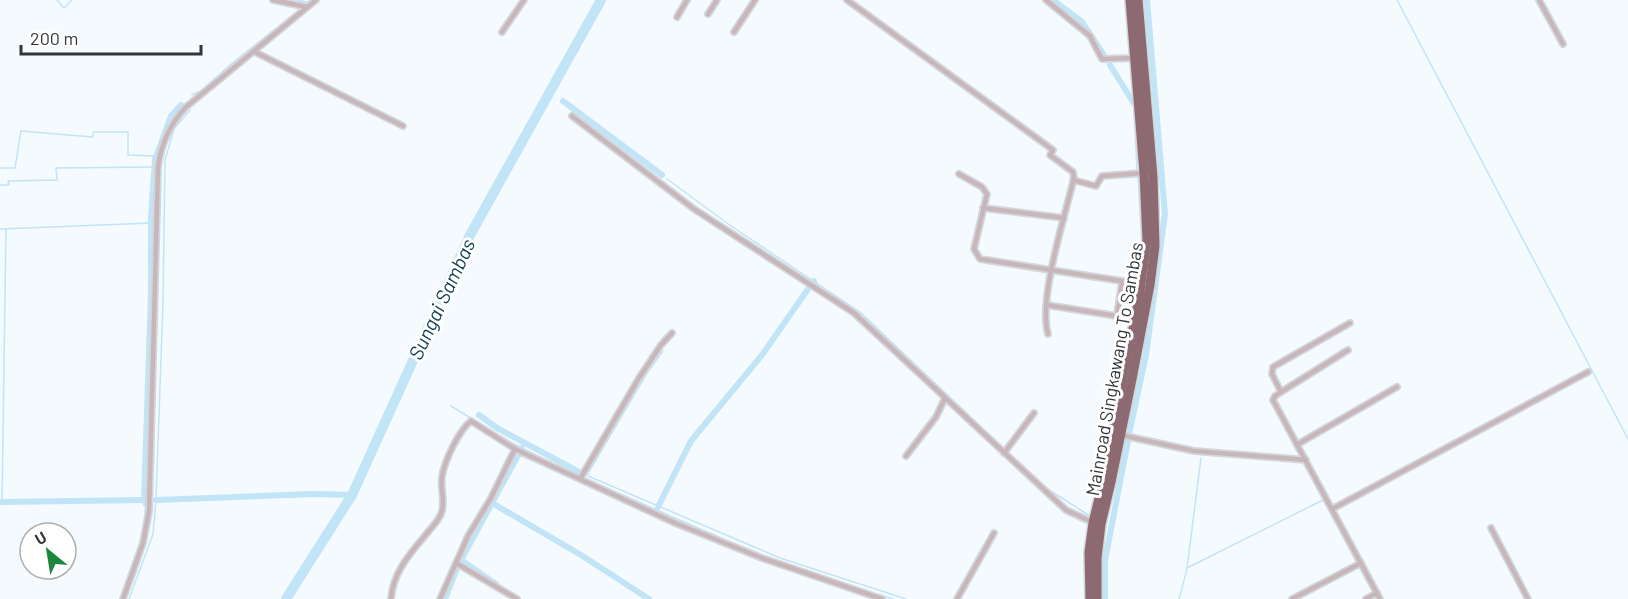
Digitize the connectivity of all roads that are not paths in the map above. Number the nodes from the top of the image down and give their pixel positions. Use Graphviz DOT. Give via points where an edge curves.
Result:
graph roads {
  1 [pos="273,0"];
  2 [pos="316,0"];
  3 [pos="524,0"];
  4 [pos="687,0"];
  5 [pos="717,0"];
  6 [pos="755,0"];
  7 [pos="847,0"];
  8 [pos="1046,0"];
  9 [pos="1130,0"];
  10 [pos="1138,0"];
  11 [pos="1539,0"];
  12 [pos="307,7"];
  13 [pos="708,14"];
  14 [pos="677,17"];
  15 [pos="502,32"];
  16 [pos="734,32"];
  17 [pos="1563,44"];
  18 [pos="255,52"];
  19 [pos="1135,58"];
  20 [pos="1141,88"];
  21 [pos="572,116"];
  22 [pos="403,126"];
  23 [pos="1144,173"];
  24 [pos="958,174"];
  25 [pos="1073,180"];
  26 [pos="983,208"];
  27 [pos="1064,218"];
  28 [pos="1052,270"];
  29 [pos="1122,282"];
  30 [pos="1141,284"];
  31 [pos="1047,305"];
  32 [pos="1117,316"];
  33 [pos="1135,319"];
  34 [pos="1350,323"];
  35 [pos="672,333"];
  36 [pos="1048,334"];
  37 [pos="1348,350"];
  38 [pos="1588,372"];
  39 [pos="1397,387"];
  40 [pos="1281,392"];
  41 [pos="945,398"];
  42 [pos="1123,401"];
  43 [pos="1034,413"];
  44 [pos="1121,435"];
  45 [pos="1298,444"];
  46 [pos="515,449"];
  47 [pos="1004,453"];
  48 [pos="906,456"];
  49 [pos="1306,460"];
  50 [pos="580,479"];
  51 [pos="1332,508"];
  52 [pos="1093,523"];
  53 [pos="1491,528"];
  54 [pos="994,533"];
  55 [pos="456,563"];
  56 [pos="1361,563"];
  57 [pos="1377,593"];
  58 [pos="123,599"];
  59 [pos="391,599"];
  60 [pos="440,599"];
  61 [pos="517,599"];
  62 [pos="882,599"];
  63 [pos="957,599"];
  64 [pos="1090,599"];
  65 [pos="1097,599"];
  66 [pos="1292,599"];
  67 [pos="1366,599"];
  68 [pos="1380,599"];
  69 [pos="1528,599"];
  1 -- 12 [label="street"];
  2 -- 12 [label="street"];
  3 -- 15 [label="street"];
  4 -- 14 [label="street"];
  5 -- 13 [label="street"];
  6 -- 16 [label="street"];
  7 -- 25 [label="street" via="1053,150 1050,155 1071,169"];
  8 -- 19 [label="street" via="1090,36 1102,59"];
  9 -- 19 [label="highway, Mainroad Singkawang To Sambas"];
  10 -- 20 [label="highway, Mainroad Singkawang To Sambas"];
  11 -- 17 [label="street"];
  12 -- 18 [label="street"];
  18 -- 22 [label="street"];
  18 -- 58 [label="street" via="181,113 166,134 160,154 149,511 143,543"];
  19 -- 20 [label="highway, Mainroad Singkawang To Sambas"];
  20 -- 23 [label="highway, Mainroad Singkawang To Sambas"];
  20 -- 42 [label="highway, Mainroad Singkawang To Sambas" via="1155,207 1155,246"];
  21 -- 41 [label="street" via="694,209 854,313"];
  23 -- 25 [label="street" via="1102,176 1096,186"];
  23 -- 30 [label="highway, Mainroad Singkawang To Sambas" via="1147,240"];
  24 -- 26 [label="street" via="987,192"];
  25 -- 27 [label="street"];
  26 -- 27 [label="street"];
  26 -- 28 [label="street" via="974,249 977,257"];
  27 -- 28 [label="street"];
  28 -- 29 [label="street"];
  28 -- 31 [label="street"];
  29 -- 30 [label="street"];
  29 -- 32 [label="street"];
  30 -- 33 [label="highway, Mainroad Singkawang To Sambas"];
  31 -- 32 [label="street"];
  31 -- 36 [label="street"];
  32 -- 33 [label="street"];
  33 -- 42 [label="highway, Mainroad Singkawang To Sambas"];
  34 -- 40 [label="street" via="1273,367"];
  35 -- 50 [label="street" via="639,378"];
  37 -- 40 [label="street"];
  38 -- 51 [label="street"];
  39 -- 45 [label="street"];
  40 -- 45 [label="street" via="1273,400"];
  41 -- 47 [label="street"];
  41 -- 48 [label="street" via="936,417"];
  42 -- 44 [label="highway, Mainroad Singkawang To Sambas"];
  42 -- 52 [label="highway, Mainroad Singkawang To Sambas"];
  43 -- 47 [label="street"];
  44 -- 49 [label="street" via="1194,451"];
  44 -- 65 [label="highway, Mainroad Singkawang To Sambas" via="1099,537"];
  45 -- 49 [label="street"];
  46 -- 50 [label="street"];
  46 -- 55 [label="street"];
  46 -- 59 [label="street" via="473,421 467,424 442,476 444,502 440,516 400,568"];
  47 -- 52 [label="street" via="1066,510"];
  49 -- 51 [label="street"];
  50 -- 62 [label="street" via="740,550"];
  51 -- 56 [label="street"];
  52 -- 64 [label="highway, Mainroad Singkawang To Sambas"];
  53 -- 69 [label="street"];
  54 -- 63 [label="street"];
  55 -- 60 [label="street"];
  55 -- 61 [label="street"];
  56 -- 57 [label="street"];
  56 -- 66 [label="street"];
  57 -- 67 [label="street"];
  57 -- 68 [label="street"];
}
